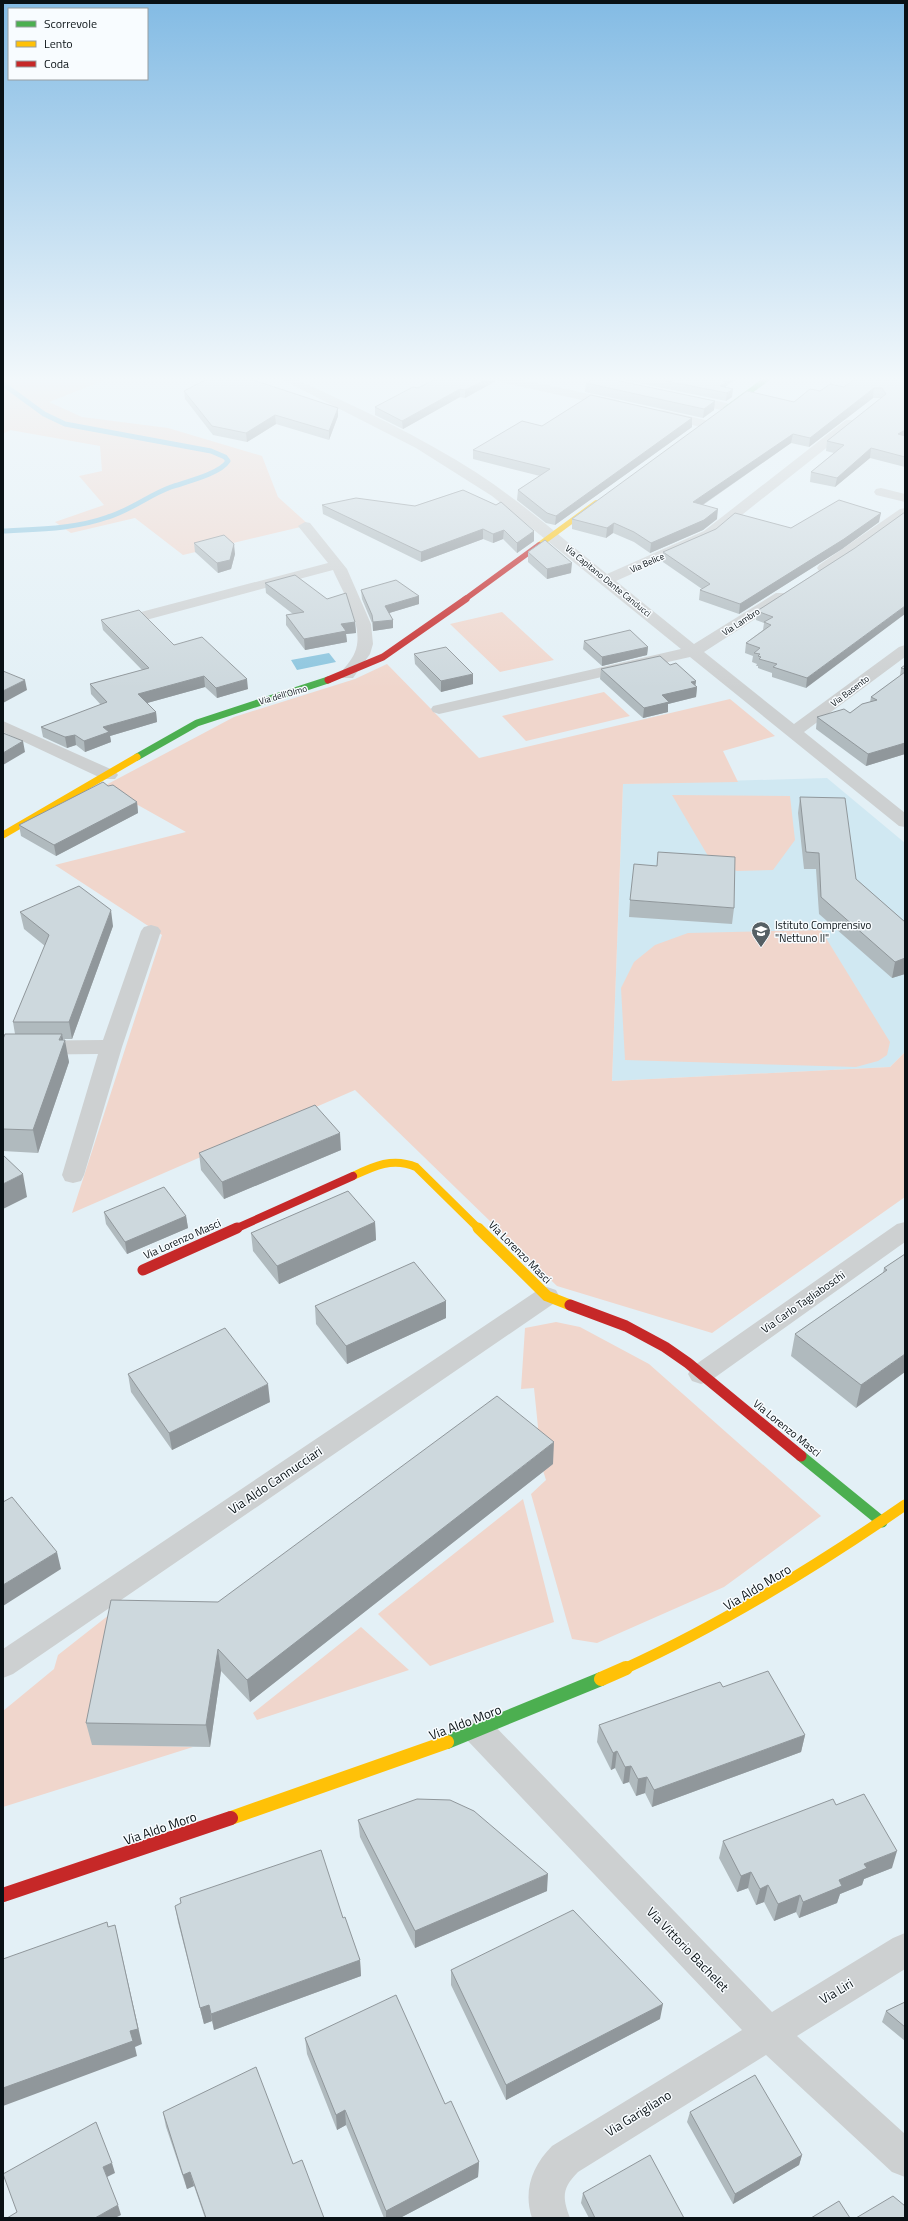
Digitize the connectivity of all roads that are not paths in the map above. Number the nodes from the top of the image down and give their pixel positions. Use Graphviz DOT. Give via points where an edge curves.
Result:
graph roads {
  1 [pos="481,482"];
  2 [pos="776,482"];
  3 [pos="881,492"];
  4 [pos="905,498"];
  5 [pos="601,499"];
  6 [pos="905,512"];
  7 [pos="305,526"];
  8 [pos="551,535"];
  9 [pos="337,564"];
  10 [pos="815,574"];
  11 [pos="607,580"];
  12 [pos="795,587"];
  13 [pos="146,615"];
  14 [pos="905,650"];
  15 [pos="695,651"];
  16 [pos="347,675"];
  17 [pos="439,709"];
  18 [pos="3,726"];
  19 [pos="795,731"];
  20 [pos="109,775"];
  21 [pos="905,822"];
  22 [pos="3,835"];
  23 [pos="151,931"];
  24 [pos="111,1047"];
  25 [pos="3,1048"];
  26 [pos="73,1175"];
  27 [pos="905,1230"];
  28 [pos="142,1270"];
  29 [pos="547,1296"];
  30 [pos="701,1374"];
  31 [pos="905,1505"];
  32 [pos="882,1522"];
  33 [pos="3,1665"];
  34 [pos="479,1731"];
  35 [pos="3,1895"];
  36 [pos="905,1950"];
  37 [pos="768,2033"];
  38 [pos="905,2159"];
  39 [pos="551,2218"];
  1 -- 8 [label="street, Via Capitano Dante Canducci"];
  2 -- 11 [label="street, Via Belice" via="709,534"];
  3 -- 4 [label="street"];
  5 -- 8 [label="street, Via dell'Olmo"];
  6 -- 10 [label="street"];
  7 -- 9 [label="street"];
  8 -- 11 [label="street, Via Capitano Dante Canducci"];
  8 -- 16 [label="street, Via dell'Olmo" via="399,648"];
  9 -- 13 [label="street"];
  9 -- 16 [label="street" via="364,630 365,644 362,654"];
  11 -- 15 [label="street, Via Capitano Dante Canducci"];
  12 -- 15 [label="street, Via Lambro"];
  14 -- 19 [label="street, Via Basento"];
  15 -- 17 [label="street, Via Lambro"];
  15 -- 19 [label="street, Via Capitano Dante Canducci"];
  16 -- 20 [label="street, Via dell'Olmo" via="197,723"];
  18 -- 20 [label="street"];
  19 -- 21 [label="street, Via Capitano Dante Canducci"];
  20 -- 22 [label="street, Via dell'Olmo"];
  23 -- 24 [label="street"];
  24 -- 25 [label="street"];
  24 -- 26 [label="street"];
  27 -- 30 [label="street, Via Carlo Tagliaboschi"];
  28 -- 29 [label="street, Via Lorenzo Masci" via="374,1166 401,1161 410,1163 421,1171"];
  29 -- 30 [label="street, Via Lorenzo Masci" via="640,1333 666,1347"];
  29 -- 33 [label="street, Via Aldo Cannucciari"];
  30 -- 32 [label="street, Via Lorenzo Masci"];
  31 -- 32 [label="street, Via Aldo Moro"];
  32 -- 34 [label="street, Via Aldo Moro" via="782,1588 705,1631 590,1686"];
  34 -- 35 [label="street, Via Aldo Moro" via="391,1764"];
  34 -- 37 [label="street, Via Vittorio Bachelet"];
  36 -- 37 [label="street, Via Liri"];
  37 -- 38 [label="street, Via Vittorio Bachelet"];
  37 -- 39 [label="street, Via Garigliano" via="565,2159 550,2176 546,2186 545,2197"];
}
